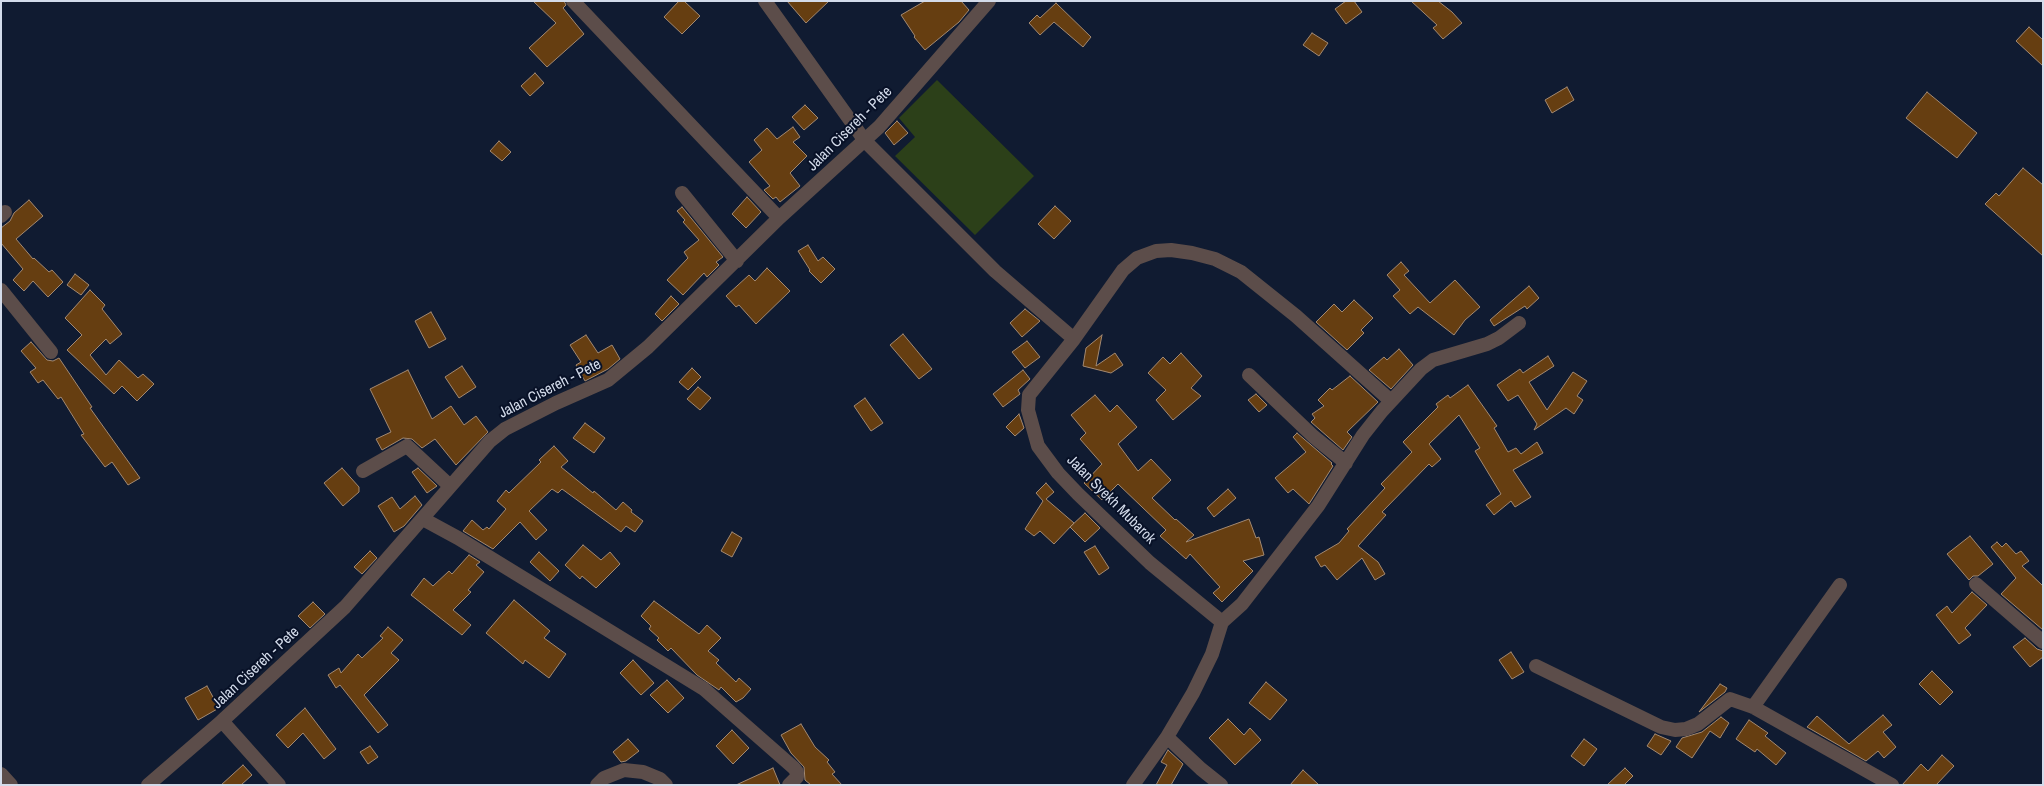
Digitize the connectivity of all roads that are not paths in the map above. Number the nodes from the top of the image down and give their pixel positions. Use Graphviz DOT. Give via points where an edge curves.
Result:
graph roads {
  1 [pos="573,1"];
  2 [pos="765,1"];
  3 [pos="989,1"];
  4 [pos="865,141"];
  5 [pos="682,193"];
  6 [pos="779,218"];
  7 [pos="737,261"];
  8 [pos="1,290"];
  9 [pos="1519,323"];
  10 [pos="1074,339"];
  11 [pos="51,352"];
  12 [pos="1249,374"];
  13 [pos="1391,401"];
  14 [pos="1346,463"];
  15 [pos="362,471"];
  16 [pos="450,486"];
  17 [pos="423,519"];
  18 [pos="1976,584"];
  19 [pos="1840,586"];
  20 [pos="1222,622"];
  21 [pos="2043,642"];
  22 [pos="1536,666"];
  23 [pos="1753,707"];
  24 [pos="222,721"];
  25 [pos="1167,737"];
  26 [pos="1,774"];
  27 [pos="11,785"];
  28 [pos="148,785"];
  29 [pos="280,785"];
  30 [pos="597,785"];
  31 [pos="666,785"];
  32 [pos="790,785"];
  33 [pos="1133,785"];
  34 [pos="1221,785"];
  35 [pos="1892,785"];
  1 -- 6 [label="street"];
  2 -- 4 [label="street"];
  3 -- 4 [label="street, Jalan Cisereh - Pete"];
  4 -- 6 [label="street, Jalan Cisereh - Pete"];
  4 -- 10 [label="street" via="995,271"];
  5 -- 7 [label="street"];
  6 -- 7 [label="street, Jalan Cisereh - Pete"];
  7 -- 16 [label="street, Jalan Cisereh - Pete" via="648,347 608,380 506,429 490,441"];
  8 -- 11 [label="street"];
  9 -- 13 [label="street" via="1487,344 1433,360"];
  10 -- 13 [label="street, Jalan Syekh Mubarok" via="1123,270 1137,258 1156,251 1192,252 1240,272 1296,316"];
  10 -- 20 [label="street, Jalan Syekh Mubarok" via="1029,395 1028,410 1038,446 1078,494 1150,563"];
  12 -- 14 [label="street"];
  13 -- 14 [label="street" via="1363,435"];
  14 -- 20 [label="street" via="1318,506 1242,604"];
  15 -- 16 [label="street" via="407,446"];
  16 -- 17 [label="street, Jalan Cisereh - Pete"];
  17 -- 24 [label="street, Jalan Cisereh - Pete" via="345,608"];
  17 -- 32 [label="street" via="704,689 794,768 797,777"];
  18 -- 21 [label="street"];
  19 -- 23 [label="street"];
  20 -- 25 [label="street" via="1212,654"];
  22 -- 23 [label="street" via="1661,727 1676,730 1698,724 1730,699"];
  23 -- 35 [label="street"];
  24 -- 28 [label="street, Jalan Cisereh - Pete"];
  24 -- 29 [label="street"];
  25 -- 33 [label="street"];
  25 -- 34 [label="street"];
  26 -- 27 [label="street"];
  30 -- 31 [label="street" via="604,778 624,770 643,772"];
}
